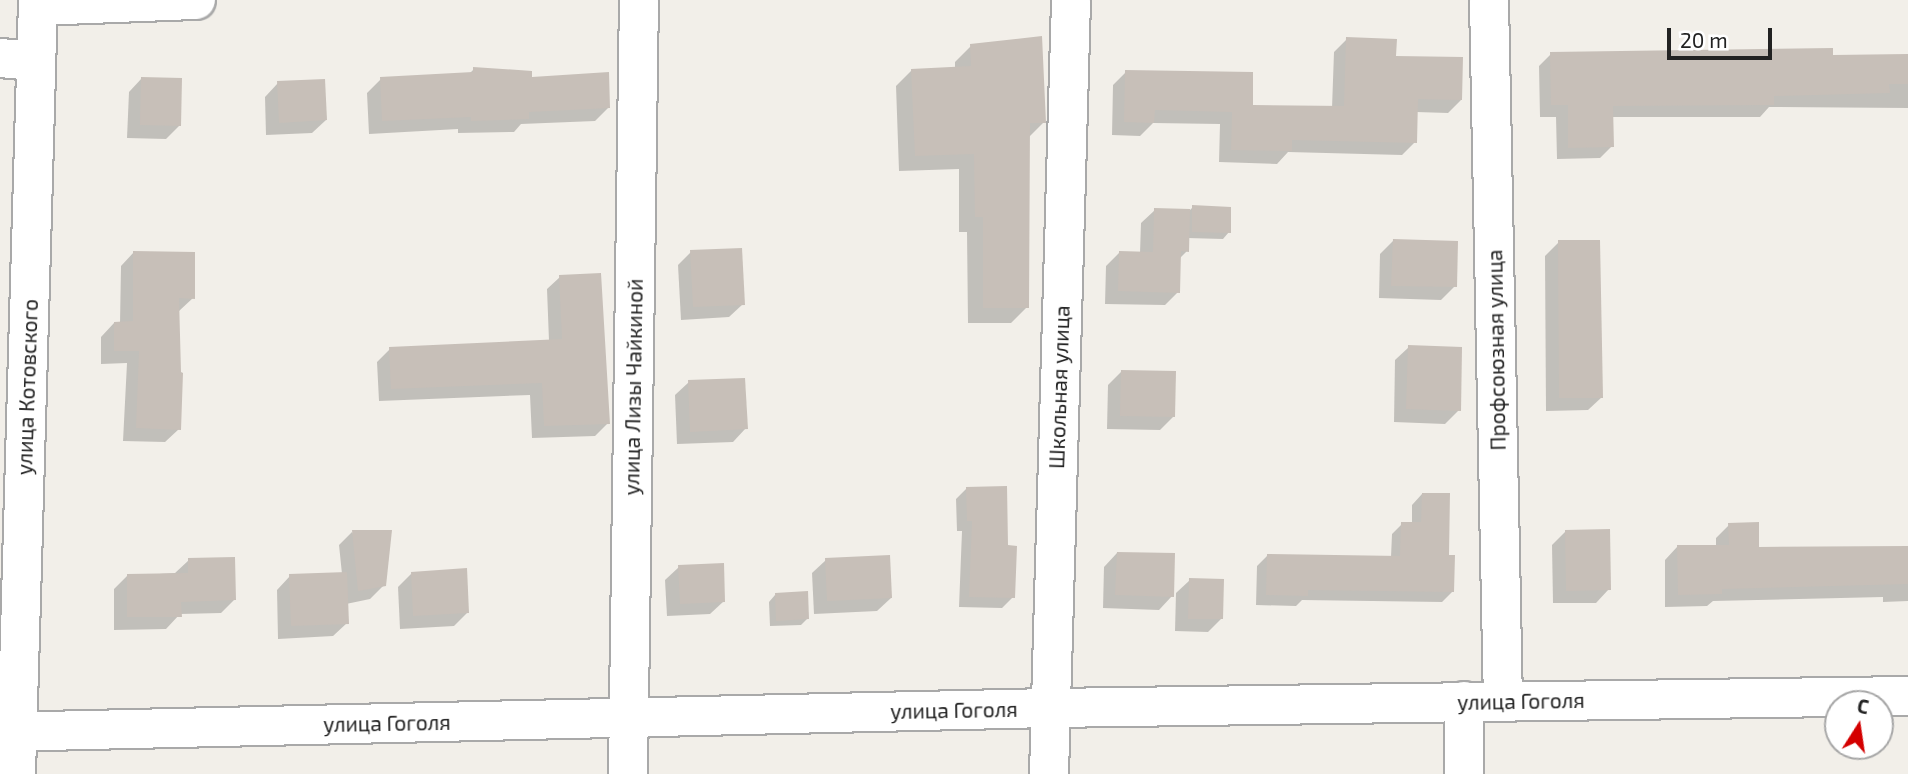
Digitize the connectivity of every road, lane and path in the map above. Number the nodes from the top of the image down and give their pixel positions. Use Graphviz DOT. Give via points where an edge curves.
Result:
graph roads {
  1 [pos="196,0"];
  2 [pos="639,0"];
  3 [pos="1071,0"];
  4 [pos="1489,0"];
  5 [pos="38,3"];
  6 [pos="18,60"];
  7 [pos="1908,696"];
  8 [pos="1464,701"];
  9 [pos="1503,701"];
  10 [pos="1050,708"];
  11 [pos="628,717"];
  12 [pos="9,732"];
  13 [pos="16,774"];
  14 [pos="628,774"];
  15 [pos="1049,774"];
  16 [pos="1464,774"];
  1 -- 5 [label="street"];
  2 -- 11 [label="street, улица Лизы Чайкиной"];
  3 -- 10 [label="street, Школьная улица"];
  4 -- 9 [label="street, Профсоюзная улица"];
  5 -- 6 [label="street, улица Котовского"];
  6 -- 12 [label="street, улица Котовского"];
  7 -- 9 [label="street, улица Гоголя"];
  8 -- 9 [label="street, улица Гоголя"];
  8 -- 10 [label="street, улица Гоголя"];
  8 -- 16 [label="street"];
  10 -- 11 [label="street, улица Гоголя"];
  10 -- 15 [label="street, Школьная улица"];
  11 -- 12 [label="street, улица Гоголя"];
  11 -- 14 [label="street, улица Лизы Чайкиной"];
  12 -- 13 [label="street, улица Котовского"];
}
